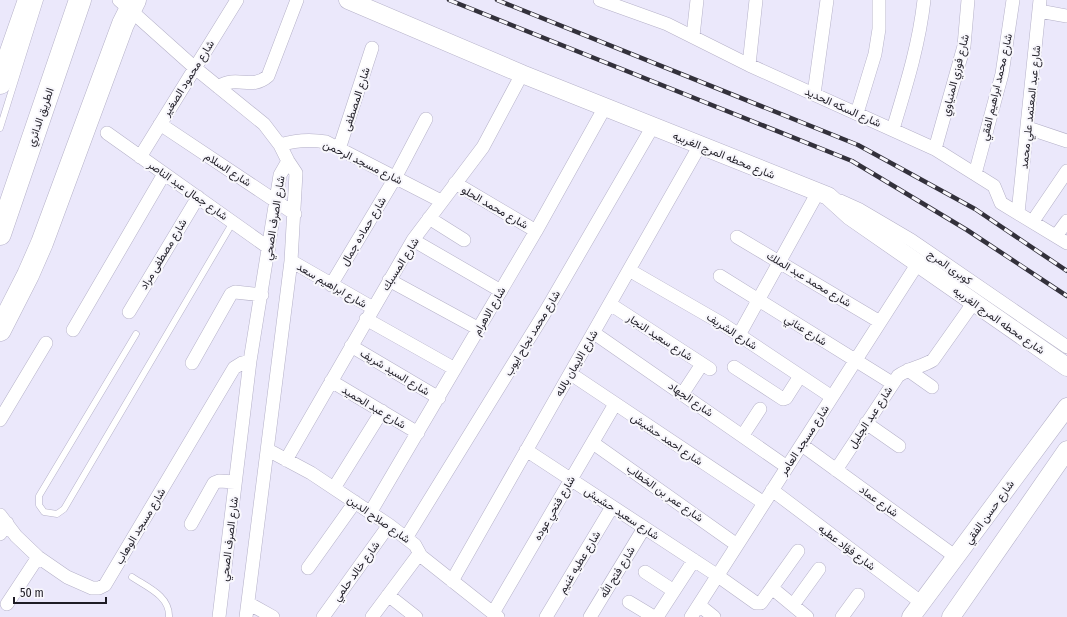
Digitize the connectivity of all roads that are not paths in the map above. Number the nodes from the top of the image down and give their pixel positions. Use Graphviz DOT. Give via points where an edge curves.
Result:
graph roads {
  1 [pos="29,0"];
  2 [pos="40,0"];
  3 [pos="80,0"];
  4 [pos="237,0"];
  5 [pos="297,0"];
  6 [pos="348,0"];
  7 [pos="600,0"];
  8 [pos="697,0"];
  9 [pos="756,0"];
  10 [pos="827,0"];
  11 [pos="879,0"];
  12 [pos="924,0"];
  13 [pos="968,0"];
  14 [pos="1013,0"];
  15 [pos="128,3"];
  16 [pos="630,5"];
  17 [pos="1040,5"];
  18 [pos="1067,16"];
  19 [pos="694,36"];
  20 [pos="372,48"];
  21 [pos="749,65"];
  22 [pos="195,68"];
  23 [pos="522,74"];
  24 [pos="0,83"];
  25 [pos="218,87"];
  26 [pos="814,94"];
  27 [pos="605,107"];
  28 [pos="857,113"];
  29 [pos="426,119"];
  30 [pos="160,124"];
  31 [pos="653,126"];
  32 [pos="0,128"];
  33 [pos="1028,128"];
  34 [pos="893,129"];
  35 [pos="107,132"];
  36 [pos="1067,141"];
  37 [pos="280,145"];
  38 [pos="700,145"];
  39 [pos="340,149"];
  40 [pos="935,149"];
  41 [pos="140,157"];
  42 [pos="288,161"];
  43 [pos="1067,171"];
  44 [pos="164,174"];
  45 [pos="975,174"];
  46 [pos="395,178"];
  47 [pos="455,183"];
  48 [pos="823,194"];
  49 [pos="198,197"];
  50 [pos="275,200"];
  51 [pos="441,202"];
  52 [pos="1018,213"];
  53 [pos="295,214"];
  54 [pos="429,218"];
  55 [pos="1067,220"];
  56 [pos="1033,221"];
  57 [pos="233,222"];
  58 [pos="536,230"];
  59 [pos="0,234"];
  60 [pos="737,237"];
  61 [pos="413,240"];
  62 [pos="464,240"];
  63 [pos="1062,240"];
  64 [pos="269,248"];
  65 [pos="291,261"];
  66 [pos="780,261"];
  67 [pos="918,263"];
  68 [pos="628,270"];
  69 [pos="720,276"];
  70 [pos="389,280"];
  71 [pos="331,285"];
  72 [pos="501,291"];
  73 [pos="262,295"];
  74 [pos="758,300"];
  75 [pos="974,302"];
  76 [pos="610,304"];
  77 [pos="129,312"];
  78 [pos="370,314"];
  79 [pos="880,322"];
  80 [pos="479,329"];
  81 [pos="0,330"];
  82 [pos="73,330"];
  83 [pos="594,333"];
  84 [pos="136,334"];
  85 [pos="739,335"];
  86 [pos="46,343"];
  87 [pos="351,346"];
  88 [pos="1067,347"];
  89 [pos="855,361"];
  90 [pos="250,362"];
  91 [pos="192,363"];
  92 [pos="734,367"];
  93 [pos="1067,367"];
  94 [pos="455,369"];
  95 [pos="908,370"];
  96 [pos="571,374"];
  97 [pos="800,376"];
  98 [pos="331,380"];
  99 [pos="892,383"];
  100 [pos="932,387"];
  101 [pos="683,393"];
  102 [pos="832,397"];
  103 [pos="439,398"];
  104 [pos="615,404"];
  105 [pos="1067,407"];
  106 [pos="760,409"];
  107 [pos="382,411"];
  108 [pos="0,420"];
  109 [pos="866,423"];
  110 [pos="418,433"];
  111 [pos="743,435"];
  112 [pos="593,443"];
  113 [pos="802,444"];
  114 [pos="899,446"];
  115 [pos="268,450"];
  116 [pos="526,450"];
  117 [pos="1067,450"];
  118 [pos="286,460"];
  119 [pos="787,467"];
  120 [pos="836,470"];
  121 [pos="570,480"];
  122 [pos="235,482"];
  123 [pos="334,488"];
  124 [pos="772,490"];
  125 [pos="355,502"];
  126 [pos="764,503"];
  127 [pos="612,507"];
  128 [pos="370,513"];
  129 [pos="2,524"];
  130 [pos="192,524"];
  131 [pos="389,525"];
  132 [pos="644,528"];
  133 [pos="406,538"];
  134 [pos="737,545"];
  135 [pos="798,551"];
  136 [pos="419,554"];
  137 [pos="38,557"];
  138 [pos="956,558"];
  139 [pos="694,560"];
  140 [pos="308,568"];
  141 [pos="820,569"];
  142 [pos="645,572"];
  143 [pos="718,576"];
  144 [pos="132,577"];
  145 [pos="452,581"];
  146 [pos="772,588"];
  147 [pos="674,591"];
  148 [pos="388,595"];
  149 [pos="858,595"];
  150 [pos="629,602"];
  151 [pos="248,603"];
  152 [pos="7,604"];
  153 [pos="699,605"];
  154 [pos="793,606"];
  155 [pos="917,610"];
  156 [pos="495,615"];
  157 [pos="169,617"];
  158 [pos="219,617"];
  159 [pos="246,617"];
  160 [pos="273,617"];
  161 [pos="323,617"];
  162 [pos="372,617"];
  163 [pos="416,617"];
  164 [pos="546,617"];
  165 [pos="590,617"];
  166 [pos="654,617"];
  167 [pos="657,617"];
  168 [pos="691,617"];
  169 [pos="714,617"];
  170 [pos="807,617"];
  171 [pos="842,617"];
  172 [pos="951,617"];
  1 -- 24 [label="highway"];
  2 -- 32 [label="lane"];
  3 -- 59 [label="highway, الطريق الدائري"];
  4 -- 22 [label="street, شارع محمود الصغير"];
  5 -- 25 [label="street" via="268,76 258,82 234,80"];
  6 -- 23 [label="main road, شارع محطه المرج الغربيه"];
  7 -- 16 [label="street, شارع السكه الحديد"];
  8 -- 19 [label="street"];
  9 -- 21 [label="street"];
  10 -- 26 [label="street"];
  11 -- 28 [label="street" via="879,29 875,54"];
  12 -- 34 [label="street" via="920,35"];
  13 -- 40 [label="street, شارع فوزي المنياوي" via="964,46"];
  14 -- 45 [label="street, شارع محمد ابراهيم الفقي" via="1002,74"];
  15 -- 22 [label="street"];
  15 -- 81 [label="highway" via="42,244"];
  16 -- 19 [label="street, شارع السكه الحديد"];
  17 -- 18 [label="street"];
  17 -- 33 [label="street, شارع عبد المعتمد علي محمد"];
  19 -- 21 [label="street, شارع السكه الحديد"];
  20 -- 39 [label="street, شارع المصطفى"];
  21 -- 26 [label="street, شارع السكه الحديد"];
  22 -- 25 [label="street"];
  22 -- 30 [label="street, شارع محمود الصغير"];
  23 -- 27 [label="main road, شارع محطه المرج الغربيه"];
  23 -- 47 [label="street, شارع المسبك" via="483,147"];
  25 -- 37 [label="street" via="264,124"];
  26 -- 28 [label="street, شارع السكه الحديد"];
  27 -- 31 [label="main road, شارع محطه المرج الغربيه"];
  27 -- 58 [label="street, شارع الاهرام"];
  28 -- 34 [label="street, شارع السكه الحديد"];
  29 -- 46 [label="street, شارع حماده جمال"];
  30 -- 41 [label="street, شارع محمود الصغير"];
  30 -- 50 [label="street, شارع السلام"];
  31 -- 38 [label="main road, شارع محطه المرج الغربيه"];
  31 -- 133 [label="street, شارع محمد نجاح ايوب" via="544,314"];
  33 -- 36 [label="street"];
  33 -- 52 [label="street, شارع عبد المعتمد علي محمد"];
  34 -- 40 [label="street, شارع السكه الحديد"];
  35 -- 41 [label="street, شارع جمال عبد الناصر"];
  37 -- 39 [label="street, شارع مسجد الرحمن" via="296,140 312,140 326,142"];
  37 -- 42 [label="street"];
  38 -- 48 [label="main road, شارع محطه المرج الغربيه"];
  38 -- 68 [label="street, شارع الايمان بالله"];
  39 -- 46 [label="street, شارع مسجد الرحمن"];
  40 -- 45 [label="street, شارع السكه الحديد"];
  41 -- 44 [label="street, شارع جمال عبد الناصر"];
  42 -- 50 [label="street, شارع الصرف الصحي" via="280,175"];
  42 -- 53 [label="street, شارع الصرف الصحي" via="294,168 297,179"];
  43 -- 56 [label="street"];
  44 -- 49 [label="street, شارع جمال عبد الناصر"];
  44 -- 82 [label="street"];
  45 -- 52 [label="street, شارع السكه الحديد" via="994,186 1002,203"];
  46 -- 51 [label="street, شارع مسجد الرحمن"];
  46 -- 71 [label="street, شارع حماده جمال"];
  47 -- 51 [label="street, شارع المسبك"];
  47 -- 58 [label="street, شارع محمد الحلو"];
  48 -- 66 [label="street"];
  48 -- 67 [label="main road, شارع محطه المرج الغربيه"];
  48 -- 88 [label="street, كوبرى المرج" via="860,210 911,240"];
  49 -- 57 [label="street, شارع جمال عبد الناصر"];
  49 -- 77 [label="street, شارع مصطفى مراد"];
  50 -- 53 [label="street, شارع السلام"];
  50 -- 64 [label="street, شارع الصرف الصحي"];
  51 -- 54 [label="street, شارع المسبك"];
  52 -- 56 [label="street, شارع السكه الحديد"];
  53 -- 65 [label="street, شارع الصرف الصحي"];
  54 -- 61 [label="street, شارع المسبك"];
  54 -- 62 [label="street"];
  55 -- 63 [label="street"];
  56 -- 63 [label="street, شارع السكه الحديد"];
  57 -- 64 [label="street, شارع جمال عبد الناصر"];
  57 -- 84 [label="lane" via="64,509 56,514 44,512 39,505 39,496"];
  58 -- 72 [label="street, شارع الاهرام"];
  60 -- 66 [label="street, شارع محمد عبد الملك"];
  61 -- 70 [label="street, شارع المسبك"];
  61 -- 72 [label="street"];
  64 -- 73 [label="street, شارع الصرف الصحي"];
  65 -- 71 [label="street, شارع ابراهيم سعد"];
  65 -- 115 [label="street, شارع الصرف الصحي"];
  66 -- 74 [label="street"];
  66 -- 79 [label="street, شارع محمد عبد الملك"];
  67 -- 75 [label="main road, شارع محطه المرج الغربيه"];
  67 -- 79 [label="street, شارع مسجد العامر"];
  68 -- 76 [label="street, شارع الايمان بالله"];
  68 -- 85 [label="street, شارع الشريف"];
  69 -- 74 [label="street, شارع عناني"];
  70 -- 78 [label="street, شارع المسبك"];
  70 -- 80 [label="street"];
  71 -- 78 [label="street, شارع ابراهيم سعد"];
  72 -- 80 [label="street, شارع الاهرام"];
  73 -- 90 [label="street, شارع الصرف الصحي"];
  73 -- 91 [label="street" via="235,292 231,294"];
  74 -- 85 [label="street"];
  74 -- 89 [label="street, شارع عناني"];
  75 -- 93 [label="main road, شارع محطه المرج الغربيه"];
  75 -- 95 [label="street" via="933,360"];
  76 -- 83 [label="street, شارع الايمان بالله"];
  76 -- 101 [label="street, شارع سعيد النجار" via="706,366"];
  78 -- 87 [label="street, شارع المسبك"];
  78 -- 94 [label="street, شارع ابراهيم سعد"];
  79 -- 89 [label="street, شارع مسجد العامر"];
  80 -- 94 [label="street, شارع الاهرام"];
  83 -- 96 [label="street, شارع الايمان بالله"];
  83 -- 101 [label="street, شارع الجهاد"];
  85 -- 97 [label="street, شارع الشريف"];
  86 -- 108 [label="street"];
  87 -- 98 [label="street, شارع المسبك"];
  87 -- 103 [label="street, شارع السيد شريف"];
  89 -- 99 [label="street, شارع عناني"];
  89 -- 102 [label="street, شارع مسجد العامر"];
  90 -- 122 [label="street, شارع الصرف الصحي"];
  90 -- 137 [label="street, شارع مسجد الوهاب" via="234,368 105,585 92,588 67,576"];
  92 -- 97 [label="street" via="783,398 787,397"];
  94 -- 103 [label="street, شارع الاهرام"];
  95 -- 99 [label="street, شارع عبد الجليل"];
  95 -- 100 [label="street"];
  96 -- 104 [label="street, شارع احمد حشيش"];
  96 -- 116 [label="street, شارع الايمان بالله"];
  97 -- 102 [label="street, شارع الشريف"];
  98 -- 107 [label="street, شارع عبد الحميد"];
  98 -- 118 [label="street, شارع المسبك"];
  99 -- 109 [label="street, شارع عبد الجليل"];
  101 -- 111 [label="street, شارع الجهاد"];
  102 -- 113 [label="street, شارع مسجد العامر"];
  103 -- 110 [label="street, شارع الاهرام"];
  104 -- 112 [label="street, شارع فتحي عوده"];
  104 -- 126 [label="street, شارع احمد حشيش"];
  105 -- 138 [label="main road, شارع حسن الفقي"];
  106 -- 111 [label="street"];
  107 -- 110 [label="street, شارع عبد الحميد"];
  107 -- 123 [label="street"];
  109 -- 114 [label="street"];
  109 -- 120 [label="street, شارع عبد الجليل"];
  110 -- 128 [label="street, شارع الاهرام"];
  111 -- 119 [label="street, شارع الجهاد"];
  112 -- 121 [label="street, شارع فتحي عوده"];
  112 -- 134 [label="street, شارع عمر بن الخطاب"];
  113 -- 119 [label="street, شارع مسجد العامر"];
  113 -- 120 [label="street, شارع عماد"];
  115 -- 118 [label="street, شارع صلاح الدين"];
  115 -- 151 [label="street, شارع الصرف الصحي"];
  116 -- 121 [label="street, شارع سعيد حشيش"];
  116 -- 145 [label="street, شارع الايمان بالله"];
  117 -- 172 [label="main road"];
  118 -- 123 [label="street, شارع صلاح الدين"];
  119 -- 124 [label="street, شارع مسجد العامر"];
  120 -- 138 [label="street, شارع عماد"];
  121 -- 127 [label="street, شارع سعيد حشيش"];
  121 -- 156 [label="street, شارع فتحي عوده"];
  122 -- 130 [label="street" via="214,483"];
  122 -- 158 [label="street, شارع الصرف الصحي"];
  123 -- 125 [label="street, شارع صلاح الدين"];
  124 -- 126 [label="street, شارع مسجد العامر"];
  124 -- 155 [label="street, شارع فؤاد عطيه"];
  125 -- 128 [label="street, شارع صلاح الدين"];
  125 -- 140 [label="street"];
  126 -- 134 [label="street, شارع مسجد العامر"];
  127 -- 132 [label="street, شارع سعيد حشيش"];
  127 -- 164 [label="street, شارع عطيه غنيم"];
  128 -- 131 [label="street, شارع صلاح الدين"];
  129 -- 137 [label="street, شارع مسجد الوهاب"];
  131 -- 133 [label="street, شارع صلاح الدين"];
  131 -- 161 [label="street, شارع خالد حلمي"];
  132 -- 139 [label="street, شارع سعيد حشيش"];
  132 -- 165 [label="street, شارع فتح الله"];
  133 -- 136 [label="street, شارع صلاح الدين" via="417,548"];
  134 -- 143 [label="street, شارع مسجد العامر"];
  135 -- 146 [label="street"];
  136 -- 145 [label="street, شارع صلاح الدين"];
  136 -- 148 [label="street"];
  137 -- 152 [label="street"];
  138 -- 155 [label="main road, شارع حسن الفقي"];
  139 -- 143 [label="street, شارع سعيد حشيش"];
  139 -- 147 [label="street"];
  141 -- 154 [label="street"];
  142 -- 147 [label="street"];
  143 -- 146 [label="street, شارع سعيد حشيش" via="756,603 761,603"];
  143 -- 153 [label="street, شارع مسجد العامر"];
  144 -- 157 [label="lane" via="164,600"];
  145 -- 156 [label="street, شارع صلاح الدين"];
  146 -- 154 [label="street"];
  147 -- 167 [label="street"];
  148 -- 162 [label="street"];
  148 -- 163 [label="street"];
  149 -- 171 [label="street"];
  150 -- 166 [label="street"];
  151 -- 159 [label="street, شارع الصرف الصحي"];
  151 -- 160 [label="street"];
  153 -- 168 [label="street, شارع مسجد العامر"];
  153 -- 169 [label="street"];
  154 -- 170 [label="street"];
}
